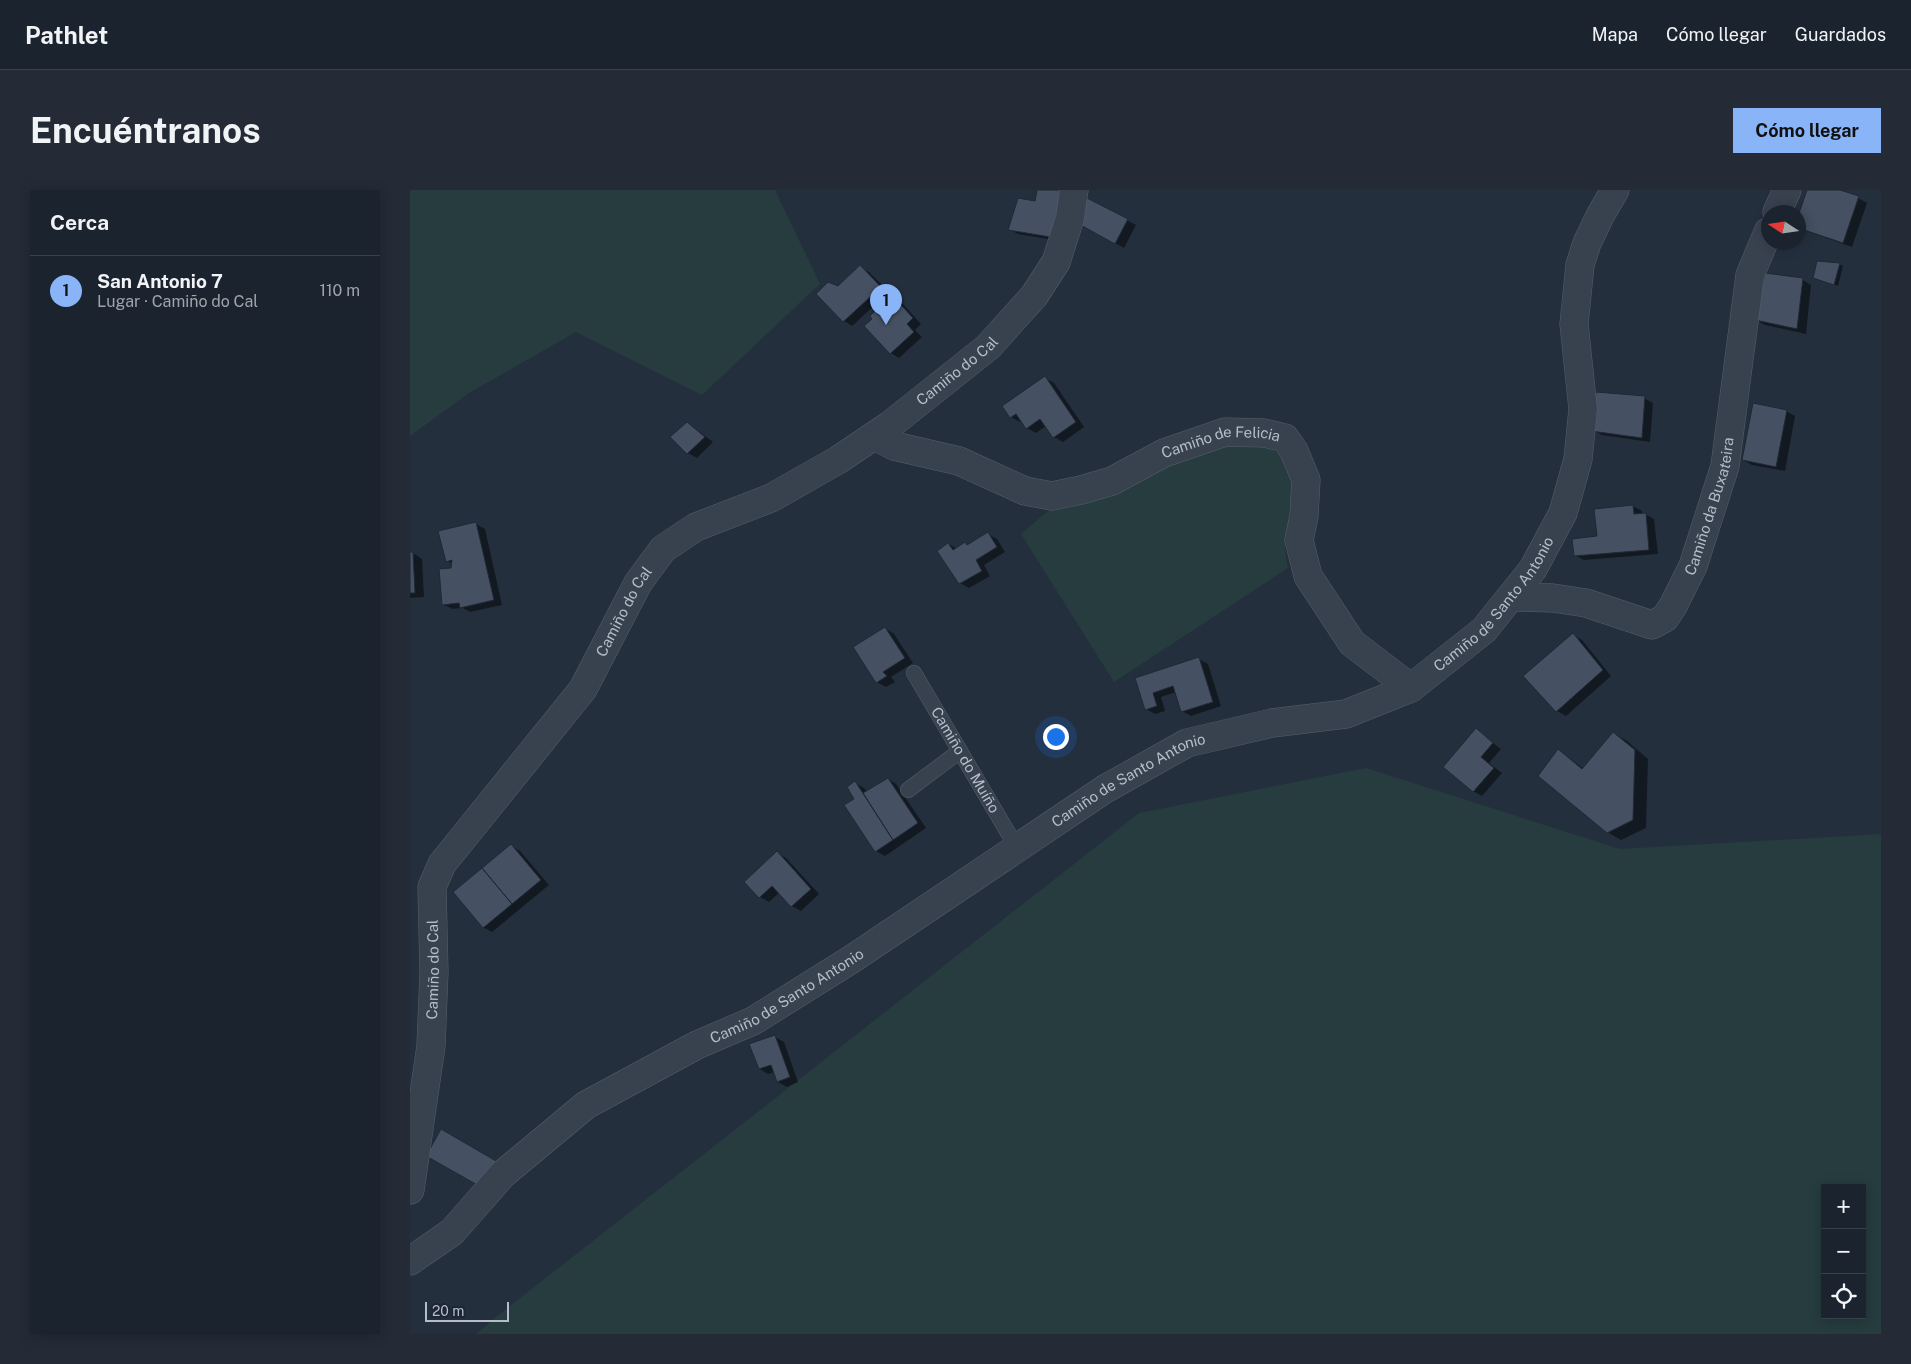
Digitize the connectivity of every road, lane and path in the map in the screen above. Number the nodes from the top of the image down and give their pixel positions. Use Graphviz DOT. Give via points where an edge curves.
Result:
graph roads {
  1 [pos="1074,190"];
  2 [pos="1616,190"];
  3 [pos="1786,190"];
  4 [pos="1780,205"];
  5 [pos="1761,249"];
  6 [pos="875,436"];
  7 [pos="1511,597"];
  8 [pos="914,673"];
  9 [pos="1410,688"];
  10 [pos="960,751"];
  11 [pos="908,790"];
  12 [pos="1017,848"];
  13 [pos="410,1190"];
  14 [pos="410,1261"];
  1 -- 6 [label="street, Camiño do Cal" via="1070,218 1056,262 1034,296 988,347"];
  2 -- 7 [label="street, Camiño de Santo Antonio" via="1587,243 1580,266 1574,324 1583,409 1578,460 1563,513 1533,569"];
  3 -- 4 [label="street"];
  5 -- 7 [label="street, Camiño da Buxateira" via="1750,275 1725,466 1693,566 1665,618 1652,625 1586,604 1553,598"];
  6 -- 9 [label="street, Camiño de Felicia" via="894,446 959,462 1026,491 1052,496 1112,481 1164,452 1225,432 1264,432 1285,438 1306,480 1299,540 1308,576 1352,643"];
  6 -- 13 [label="street, Camiño do Cal" via="771,498 696,527 663,549 638,583 583,690 442,864 432,887 434,972 431,1046"];
  7 -- 9 [label="street, Camiño de Santo Antonio" via="1484,630"];
  8 -- 10 [label="lane, Camiño do Muíño"];
  9 -- 12 [label="street, Camiño de Santo Antonio" via="1346,714 1272,723 1187,743 1105,789"];
  10 -- 11 [label="lane"];
  10 -- 12 [label="lane, Camiño do Muíño"];
  12 -- 14 [label="street, Camiño de Santo Antonio" via="753,1021 697,1045 586,1105 503,1174 452,1232"];
}
